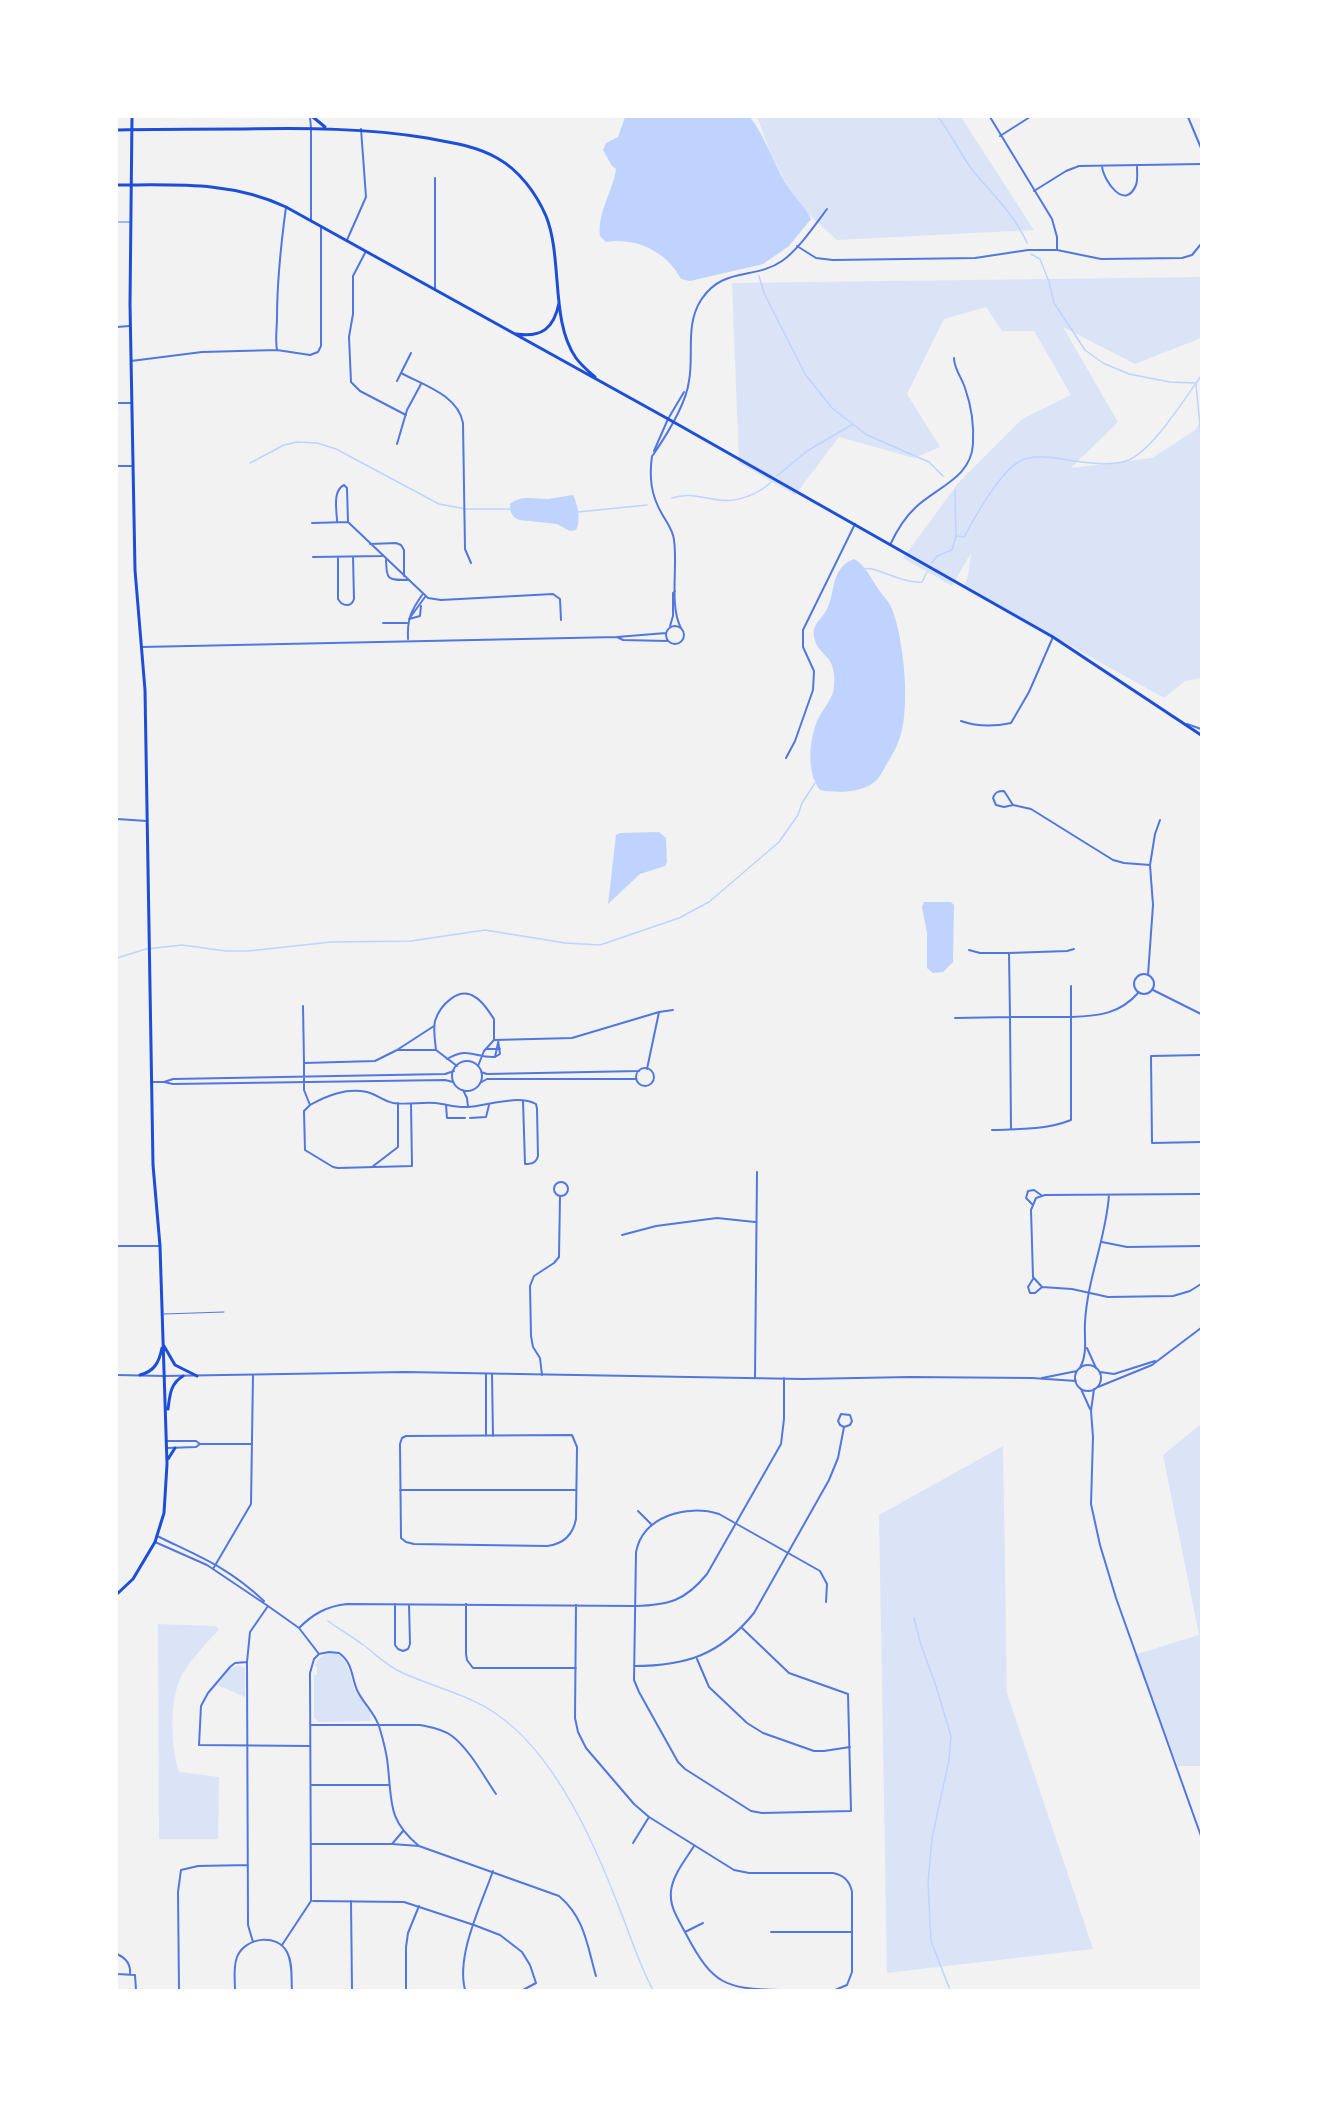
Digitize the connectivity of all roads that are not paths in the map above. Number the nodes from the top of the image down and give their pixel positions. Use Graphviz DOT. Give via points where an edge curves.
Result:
graph roads {
  1 [pos="132,117"];
  2 [pos="312,117"];
  3 [pos="990,117"];
  4 [pos="1030,117"];
  5 [pos="1188,117"];
  6 [pos="311,128"];
  7 [pos="327,128"];
  8 [pos="361,129"];
  9 [pos="117,130"];
  10 [pos="132,130"];
  11 [pos="1000,136"];
  12 [pos="1201,148"];
  13 [pos="1201,164"];
  14 [pos="1137,165"];
  15 [pos="1102,166"];
  16 [pos="435,178"];
  17 [pos="117,185"];
  18 [pos="131,185"];
  19 [pos="1034,191"];
  20 [pos="286,207"];
  21 [pos="827,209"];
  22 [pos="311,221"];
  23 [pos="117,222"];
  24 [pos="130,222"];
  25 [pos="321,225"];
  26 [pos="347,240"];
  27 [pos="1201,244"];
  28 [pos="796,246"];
  29 [pos="1057,250"];
  30 [pos="366,251"];
  31 [pos="435,290"];
  32 [pos="560,298"];
  33 [pos="131,326"];
  34 [pos="117,327"];
  35 [pos="511,333"];
  36 [pos="277,350"];
  37 [pos="411,354"];
  38 [pos="954,358"];
  39 [pos="131,361"];
  40 [pos="401,373"];
  41 [pos="397,381"];
  42 [pos="600,382"];
  43 [pos="421,384"];
  44 [pos="686,390"];
  45 [pos="132,403"];
  46 [pos="117,404"];
  47 [pos="406,415"];
  48 [pos="668,419"];
  49 [pos="672,422"];
  50 [pos="397,444"];
  51 [pos="652,455"];
  52 [pos="117,466"];
  53 [pos="133,466"];
  54 [pos="338,522"];
  55 [pos="348,522"];
  56 [pos="312,523"];
  57 [pos="855,524"];
  58 [pos="370,544"];
  59 [pos="890,545"];
  60 [pos="383,556"];
  61 [pos="313,557"];
  62 [pos="338,557"];
  63 [pos="353,557"];
  64 [pos="386,560"];
  65 [pos="471,563"];
  66 [pos="404,576"];
  67 [pos="408,580"];
  68 [pos="675,591"];
  69 [pos="423,596"];
  70 [pos="410,619"];
  71 [pos="561,620"];
  72 [pos="383,623"];
  73 [pos="407,623"];
  74 [pos="670,627"];
  75 [pos="681,628"];
  76 [pos="666,633"];
  77 [pos="617,637"];
  78 [pos="1053,637"];
  79 [pos="408,640"];
  80 [pos="668,641"];
  81 [pos="141,647"];
  82 [pos="961,721"];
  83 [pos="1185,724"];
  84 [pos="1201,729"];
  85 [pos="1201,735"];
  86 [pos="786,758"];
  87 [pos="1013,805"];
  88 [pos="117,819"];
  89 [pos="1160,820"];
  90 [pos="147,821"];
  91 [pos="1150,865"];
  92 [pos="1074,949"];
  93 [pos="969,950"];
  94 [pos="1009,953"];
  95 [pos="1148,975"];
  96 [pos="1071,986"];
  97 [pos="1152,990"];
  98 [pos="1138,992"];
  99 [pos="303,1006"];
  100 [pos="673,1010"];
  101 [pos="659,1012"];
  102 [pos="1201,1014"];
  103 [pos="1010,1017"];
  104 [pos="1071,1017"];
  105 [pos="955,1018"];
  106 [pos="434,1026"];
  107 [pos="497,1041"];
  108 [pos="486,1049"];
  109 [pos="495,1049"];
  110 [pos="500,1049"];
  111 [pos="397,1050"];
  112 [pos="436,1050"];
  113 [pos="1201,1055"];
  114 [pos="483,1056"];
  115 [pos="495,1057"];
  116 [pos="447,1059"];
  117 [pos="304,1063"];
  118 [pos="457,1066"];
  119 [pos="478,1066"];
  120 [pos="647,1069"];
  121 [pos="454,1071"];
  122 [pos="639,1071"];
  123 [pos="481,1072"];
  124 [pos="304,1076"];
  125 [pos="636,1079"];
  126 [pos="151,1082"];
  127 [pos="164,1082"];
  128 [pos="304,1082"];
  129 [pos="453,1082"];
  130 [pos="480,1083"];
  131 [pos="463,1090"];
  132 [pos="472,1090"];
  133 [pos="468,1098"];
  134 [pos="523,1101"];
  135 [pos="398,1103"];
  136 [pos="411,1103"];
  137 [pos="489,1104"];
  138 [pos="310,1105"];
  139 [pos="446,1105"];
  140 [pos="468,1107"];
  141 [pos="465,1118"];
  142 [pos="470,1118"];
  143 [pos="1011,1129"];
  144 [pos="992,1130"];
  145 [pos="1201,1142"];
  146 [pos="372,1167"];
  147 [pos="757,1172"];
  148 [pos="1201,1194"];
  149 [pos="1109,1195"];
  150 [pos="560,1196"];
  151 [pos="1041,1196"];
  152 [pos="1032,1204"];
  153 [pos="756,1222"];
  154 [pos="622,1235"];
  155 [pos="1102,1242"];
  156 [pos="117,1246"];
  157 [pos="160,1246"];
  158 [pos="1201,1246"];
  159 [pos="1033,1279"];
  160 [pos="1201,1284"];
  161 [pos="1042,1287"];
  162 [pos="1089,1293"];
  163 [pos="224,1312"];
  164 [pos="162,1314"];
  165 [pos="1201,1328"];
  166 [pos="163,1343"];
  167 [pos="1086,1345"];
  168 [pos="1157,1360"];
  169 [pos="1079,1370"];
  170 [pos="1097,1370"];
  171 [pos="486,1374"];
  172 [pos="492,1374"];
  173 [pos="117,1375"];
  174 [pos="140,1375"];
  175 [pos="253,1375"];
  176 [pos="542,1375"];
  177 [pos="164,1376"];
  178 [pos="183,1376"];
  179 [pos="197,1376"];
  180 [pos="755,1377"];
  181 [pos="784,1378"];
  182 [pos="1039,1378"];
  183 [pos="1076,1381"];
  184 [pos="1080,1388"];
  185 [pos="1096,1388"];
  186 [pos="1091,1411"];
  187 [pos="166,1417"];
  188 [pos="844,1427"];
  189 [pos="486,1436"];
  190 [pos="493,1436"];
  191 [pos="167,1441"];
  192 [pos="200,1444"];
  193 [pos="252,1444"];
  194 [pos="167,1448"];
  195 [pos="175,1448"];
  196 [pos="167,1464"];
  197 [pos="400,1490"];
  198 [pos="576,1490"];
  199 [pos="638,1510"];
  200 [pos="735,1523"];
  201 [pos="651,1524"];
  202 [pos="157,1536"];
  203 [pos="155,1542"];
  204 [pos="789,1552"];
  205 [pos="216,1564"];
  206 [pos="213,1569"];
  207 [pos="117,1594"];
  208 [pos="826,1602"];
  209 [pos="395,1604"];
  210 [pos="466,1604"];
  211 [pos="268,1605"];
  212 [pos="409,1605"];
  213 [pos="576,1605"];
  214 [pos="635,1606"];
  215 [pos="742,1628"];
  216 [pos="299,1629"];
  217 [pos="319,1654"];
  218 [pos="696,1658"];
  219 [pos="247,1662"];
  220 [pos="634,1666"];
  221 [pos="576,1668"];
  222 [pos="311,1725"];
  223 [pos="378,1725"];
  224 [pos="248,1746"];
  225 [pos="311,1746"];
  226 [pos="850,1747"];
  227 [pos="311,1785"];
  228 [pos="389,1785"];
  229 [pos="496,1794"];
  230 [pos="649,1817"];
  231 [pos="404,1831"];
  232 [pos="1201,1836"];
  233 [pos="633,1843"];
  234 [pos="312,1844"];
  235 [pos="392,1844"];
  236 [pos="419,1846"];
  237 [pos="694,1846"];
  238 [pos="248,1865"];
  239 [pos="493,1871"];
  240 [pos="311,1901"];
  241 [pos="351,1901"];
  242 [pos="420,1906"];
  243 [pos="703,1923"];
  244 [pos="474,1925"];
  245 [pos="685,1932"];
  246 [pos="771,1932"];
  247 [pos="852,1932"];
  248 [pos="252,1942"];
  249 [pos="282,1945"];
  250 [pos="117,1954"];
  251 [pos="117,1974"];
  252 [pos="130,1974"];
  253 [pos="596,1976"];
  254 [pos="136,1990"];
  255 [pos="179,1990"];
  256 [pos="235,1990"];
  257 [pos="291,1990"];
  258 [pos="352,1990"];
  259 [pos="406,1990"];
  260 [pos="465,1990"];
  261 [pos="523,1990"];
  262 [pos="782,1990"];
  263 [pos="835,1990"];
  1 -- 10 [label="main road"];
  2 -- 6 [label="street"];
  2 -- 7 [label="main road"];
  3 -- 11 [label="street"];
  4 -- 11 [label="street"];
  5 -- 12 [label="street"];
  6 -- 7 [label="main road"];
  6 -- 10 [label="main road"];
  6 -- 22 [label="street"];
  7 -- 8 [label="main road"];
  8 -- 26 [label="street" via="366,196"];
  8 -- 32 [label="main road" via="471,148 494,156 512,169 532,191 546,216 553,239"];
  9 -- 10 [label="main road"];
  10 -- 18 [label="main road"];
  11 -- 19 [label="street"];
  13 -- 14 [label="street"];
  14 -- 15 [label="street"];
  14 -- 15 [label="street" via="1136,186 1125,194 1111,188"];
  15 -- 19 [label="street" via="1072,168"];
  16 -- 31 [label="street"];
  17 -- 18 [label="main road"];
  18 -- 20 [label="main road" via="215,186 248,192"];
  18 -- 24 [label="main road"];
  19 -- 29 [label="street" via="1054,224"];
  20 -- 22 [label="main road"];
  20 -- 36 [label="street" via="276,292"];
  21 -- 28 [label="street"];
  22 -- 25 [label="main road"];
  23 -- 24 [label="lane"];
  24 -- 33 [label="main road"];
  25 -- 26 [label="main road"];
  25 -- 36 [label="street" via="321,346 318,352 310,354"];
  26 -- 30 [label="main road"];
  27 -- 29 [label="street" via="1192,255 1182,258 1101,258"];
  28 -- 29 [label="street" via="816,258 833,260 975,258"];
  28 -- 44 [label="street" via="777,264 728,278 705,294 692,321 690,380"];
  30 -- 31 [label="main road"];
  30 -- 47 [label="street" via="353,276 351,382 360,391"];
  31 -- 35 [label="main road"];
  32 -- 35 [label="main road" via="555,318 544,331 532,335"];
  32 -- 42 [label="main road" via="572,351"];
  33 -- 34 [label="street"];
  33 -- 39 [label="main road"];
  35 -- 42 [label="main road"];
  36 -- 39 [label="street" via="202,352"];
  37 -- 40 [label="street"];
  38 -- 59 [label="street" via="970,405 971,457 959,476 906,517"];
  39 -- 45 [label="main road"];
  40 -- 41 [label="street"];
  40 -- 43 [label="street"];
  42 -- 48 [label="main road"];
  43 -- 47 [label="street"];
  43 -- 65 [label="street" via="454,402 462,417 465,549"];
  44 -- 48 [label="street"];
  44 -- 49 [label="street"];
  45 -- 46 [label="street"];
  45 -- 53 [label="main road"];
  47 -- 50 [label="street"];
  48 -- 49 [label="main road"];
  48 -- 51 [label="street"];
  49 -- 51 [label="street"];
  49 -- 57 [label="main road"];
  51 -- 68 [label="street" via="653,495 674,539"];
  52 -- 53 [label="street"];
  53 -- 81 [label="main road"];
  54 -- 55 [label="street"];
  54 -- 55 [label="street" via="337,492 342,485 347,488"];
  54 -- 56 [label="street"];
  55 -- 58 [label="street"];
  57 -- 59 [label="main road"];
  57 -- 86 [label="street" via="803,630 803,647 814,671 813,690"];
  58 -- 60 [label="street"];
  58 -- 66 [label="street" via="400,544 404,550"];
  59 -- 78 [label="main road"];
  60 -- 63 [label="street"];
  60 -- 64 [label="street"];
  61 -- 62 [label="street"];
  62 -- 63 [label="street"];
  62 -- 63 [label="street" via="338,599 347,605 354,598"];
  64 -- 66 [label="street"];
  64 -- 67 [label="street" via="389,578"];
  66 -- 67 [label="street"];
  67 -- 69 [label="street"];
  68 -- 74 [label="street"];
  68 -- 75 [label="street"];
  69 -- 70 [label="street"];
  69 -- 70 [label="street" via="411,611"];
  69 -- 71 [label="street" via="441,600 553,594 560,599"];
  70 -- 73 [label="street"];
  72 -- 73 [label="street"];
  73 -- 79 [label="street"];
  74 -- 75 [label="street"];
  74 -- 76 [label="street"];
  75 -- 80 [label="street" via="681,642"];
  76 -- 77 [label="street"];
  76 -- 80 [label="street"];
  77 -- 79 [label="street"];
  77 -- 80 [label="street"];
  78 -- 82 [label="street" via="1011,723 974,726"];
  78 -- 83 [label="main road"];
  79 -- 81 [label="street"];
  81 -- 90 [label="main road"];
  83 -- 84 [label="street"];
  83 -- 85 [label="main road"];
  87 -- 87 [label="street" via="1004,791 994,794 996,805"];
  87 -- 91 [label="street" via="1031,809 1113,860"];
  88 -- 90 [label="street"];
  89 -- 91 [label="street"];
  90 -- 126 [label="main road"];
  91 -- 95 [label="street" via="1154,905"];
  92 -- 94 [label="street"];
  93 -- 94 [label="street"];
  94 -- 103 [label="street"];
  95 -- 97 [label="street" via="1154,981"];
  95 -- 98 [label="street" via="1136,979"];
  96 -- 104 [label="street"];
  97 -- 98 [label="street" via="1147,994"];
  97 -- 102 [label="street"];
  98 -- 104 [label="street" via="1131,1001 1103,1016"];
  99 -- 117 [label="street"];
  100 -- 101 [label="street"];
  101 -- 107 [label="street" via="572,1038"];
  101 -- 120 [label="street"];
  103 -- 104 [label="street"];
  103 -- 105 [label="street"];
  103 -- 143 [label="street"];
  104 -- 143 [label="street" via="1071,1120 1042,1128"];
  106 -- 107 [label="street" via="453,996 468,994 476,997 495,1019"];
  106 -- 111 [label="street"];
  106 -- 112 [label="street"];
  107 -- 108 [label="street"];
  107 -- 109 [label="street"];
  107 -- 110 [label="street"];
  108 -- 109 [label="street"];
  108 -- 114 [label="street"];
  109 -- 110 [label="street"];
  109 -- 115 [label="street"];
  110 -- 115 [label="street"];
  111 -- 112 [label="street"];
  111 -- 117 [label="street" via="375,1061"];
  112 -- 116 [label="street"];
  113 -- 145 [label="street" via="1151,1056 1152,1143"];
  114 -- 115 [label="street"];
  114 -- 116 [label="street" via="464,1052"];
  114 -- 119 [label="street"];
  116 -- 118 [label="street"];
  117 -- 124 [label="street"];
  118 -- 119 [label="street" via="468,1062"];
  118 -- 121 [label="street"];
  119 -- 123 [label="street"];
  120 -- 122 [label="street"];
  120 -- 125 [label="street" via="653,1075 650,1084 642,1085"];
  121 -- 124 [label="street"];
  121 -- 129 [label="street"];
  122 -- 123 [label="street"];
  122 -- 125 [label="street"];
  123 -- 130 [label="street"];
  124 -- 127 [label="street" via="173,1078"];
  124 -- 128 [label="street"];
  125 -- 130 [label="street" via="487,1079"];
  126 -- 127 [label="street"];
  126 -- 157 [label="main road"];
  127 -- 128 [label="street"];
  128 -- 129 [label="street"];
  128 -- 138 [label="street"];
  129 -- 131 [label="street"];
  130 -- 132 [label="street"];
  131 -- 132 [label="street"];
  131 -- 133 [label="street"];
  132 -- 133 [label="street"];
  133 -- 140 [label="street"];
  134 -- 134 [label="street" via="533,1102 537,1109 538,1156 531,1164 525,1164"];
  134 -- 137 [label="street"];
  135 -- 136 [label="street"];
  135 -- 138 [label="street" via="367,1092 338,1092"];
  135 -- 146 [label="street" via="398,1148"];
  136 -- 139 [label="street"];
  136 -- 146 [label="street" via="412,1166"];
  137 -- 140 [label="street"];
  137 -- 142 [label="street" via="486,1117"];
  138 -- 146 [label="street" via="303,1118 308,1154 333,1167"];
  139 -- 140 [label="street"];
  139 -- 141 [label="street" via="447,1118"];
  143 -- 144 [label="street"];
  147 -- 153 [label="street"];
  148 -- 149 [label="street"];
  149 -- 151 [label="street"];
  149 -- 155 [label="street"];
  150 -- 150 [label="street" via="568,1190 561,1182 554,1187"];
  150 -- 176 [label="street" via="559,1255 534,1276 530,1286 531,1336"];
  151 -- 152 [label="street"];
  151 -- 152 [label="street" via="1034,1190 1028,1191 1026,1198"];
  152 -- 159 [label="street"];
  153 -- 154 [label="street" via="717,1218"];
  153 -- 180 [label="street"];
  155 -- 158 [label="street" via="1127,1247"];
  155 -- 162 [label="street"];
  156 -- 157 [label="street"];
  157 -- 164 [label="main road"];
  159 -- 161 [label="street"];
  159 -- 161 [label="street" via="1028,1287 1030,1293"];
  160 -- 162 [label="street" via="1177,1296 1108,1297"];
  161 -- 162 [label="street"];
  162 -- 167 [label="street"];
  163 -- 164 [label="lane"];
  164 -- 166 [label="main road"];
  165 -- 168 [label="street"];
  166 -- 174 [label="main road" via="157,1365"];
  166 -- 177 [label="main road"];
  166 -- 179 [label="main road" via="175,1365"];
  167 -- 169 [label="street"];
  167 -- 170 [label="street"];
  168 -- 170 [label="street" via="1114,1374"];
  168 -- 185 [label="street"];
  169 -- 170 [label="street" via="1088,1366"];
  169 -- 182 [label="street"];
  169 -- 183 [label="street"];
  170 -- 185 [label="street" via="1101,1379"];
  171 -- 172 [label="street"];
  171 -- 175 [label="street"];
  171 -- 189 [label="street"];
  172 -- 176 [label="street"];
  172 -- 190 [label="street"];
  173 -- 174 [label="street"];
  174 -- 177 [label="street"];
  175 -- 179 [label="street"];
  175 -- 193 [label="street"];
  176 -- 180 [label="street"];
  177 -- 178 [label="street"];
  177 -- 187 [label="main road"];
  178 -- 179 [label="street"];
  178 -- 187 [label="main road" via="172,1386"];
  180 -- 181 [label="street"];
  181 -- 182 [label="street"];
  181 -- 200 [label="street" via="781,1444"];
  182 -- 183 [label="street"];
  183 -- 184 [label="street"];
  184 -- 185 [label="street"];
  184 -- 186 [label="street"];
  185 -- 186 [label="street"];
  186 -- 232 [label="street" via="1091,1504 1100,1545"];
  187 -- 191 [label="main road"];
  188 -- 188 [label="street" via="852,1421 845,1413 838,1418"];
  188 -- 204 [label="street" via="829,1480"];
  189 -- 190 [label="street"];
  189 -- 197 [label="street" via="402,1438"];
  190 -- 198 [label="street" via="572,1436 577,1446"];
  191 -- 192 [label="street"];
  191 -- 194 [label="main road"];
  192 -- 193 [label="street"];
  192 -- 195 [label="street" via="196,1448"];
  193 -- 205 [label="street" via="251,1504"];
  194 -- 195 [label="street"];
  194 -- 196 [label="main road"];
  195 -- 196 [label="main road"];
  196 -- 202 [label="main road" via="164,1514"];
  197 -- 198 [label="street"];
  197 -- 198 [label="street" via="401,1538 406,1542 547,1546 564,1541 574,1527"];
  199 -- 201 [label="street"];
  200 -- 201 [label="street" via="703,1510 680,1513"];
  200 -- 204 [label="street"];
  200 -- 214 [label="street" via="695,1588 669,1603"];
  201 -- 214 [label="street" via="640,1536 636,1552"];
  202 -- 203 [label="main road"];
  202 -- 205 [label="street"];
  203 -- 206 [label="street"];
  203 -- 207 [label="main road" via="133,1578"];
  204 -- 208 [label="street" via="820,1571 827,1584"];
  204 -- 215 [label="street"];
  205 -- 206 [label="street"];
  205 -- 211 [label="street"];
  206 -- 211 [label="street"];
  209 -- 212 [label="street"];
  209 -- 212 [label="street" via="395,1645 403,1651 410,1644"];
  209 -- 216 [label="street" via="337,1605 316,1614"];
  210 -- 212 [label="street"];
  210 -- 213 [label="street"];
  210 -- 221 [label="street" via="466,1654 473,1668"];
  211 -- 216 [label="street"];
  211 -- 219 [label="street" via="250,1632"];
  213 -- 214 [label="street"];
  213 -- 221 [label="street"];
  214 -- 220 [label="street"];
  215 -- 218 [label="street"];
  215 -- 226 [label="street" via="789,1673 848,1694"];
  216 -- 217 [label="street"];
  217 -- 222 [label="street" via="310,1673"];
  217 -- 223 [label="street" via="339,1653 346,1658 358,1691"];
  218 -- 220 [label="street"];
  218 -- 226 [label="street" via="709,1687 763,1733 814,1751"];
  219 -- 224 [label="street"];
  219 -- 224 [label="street" via="235,1663 208,1693 201,1706 199,1745"];
  220 -- 226 [label="street" via="639,1692 678,1762 751,1811 851,1811"];
  221 -- 230 [label="street" via="575,1718 582,1742"];
  222 -- 223 [label="street"];
  222 -- 225 [label="street"];
  223 -- 228 [label="street"];
  223 -- 229 [label="street" via="420,1725 451,1735"];
  224 -- 225 [label="street"];
  224 -- 238 [label="street"];
  225 -- 227 [label="street"];
  227 -- 228 [label="street"];
  227 -- 234 [label="street"];
  228 -- 231 [label="street" via="393,1812"];
  230 -- 233 [label="street"];
  230 -- 237 [label="street"];
  231 -- 235 [label="street"];
  231 -- 236 [label="street"];
  234 -- 235 [label="street"];
  234 -- 240 [label="street"];
  235 -- 236 [label="street"];
  236 -- 239 [label="street"];
  237 -- 245 [label="street" via="671,1888 673,1908"];
  237 -- 247 [label="street" via="734,1870 843,1876 852,1892"];
  238 -- 248 [label="street" via="248,1925"];
  238 -- 255 [label="street" via="181,1870 177,1892"];
  239 -- 244 [label="street"];
  239 -- 253 [label="street" via="547,1890 569,1905 582,1926"];
  240 -- 241 [label="street"];
  240 -- 249 [label="street"];
  241 -- 242 [label="street"];
  241 -- 258 [label="street"];
  242 -- 244 [label="street"];
  242 -- 259 [label="street" via="408,1933"];
  243 -- 245 [label="street"];
  244 -- 260 [label="street" via="463,1956"];
  244 -- 261 [label="street" via="500,1935 518,1948 536,1983"];
  245 -- 262 [label="street" via="706,1968 723,1982 734,1987"];
  246 -- 247 [label="street"];
  247 -- 263 [label="street" via="851,1980"];
  248 -- 249 [label="street" via="266,1940"];
  248 -- 256 [label="street" via="236,1958"];
  249 -- 257 [label="street" via="291,1964"];
  250 -- 252 [label="street" via="128,1962"];
  251 -- 252 [label="street"];
  252 -- 254 [label="street" via="136,1977"];
}
